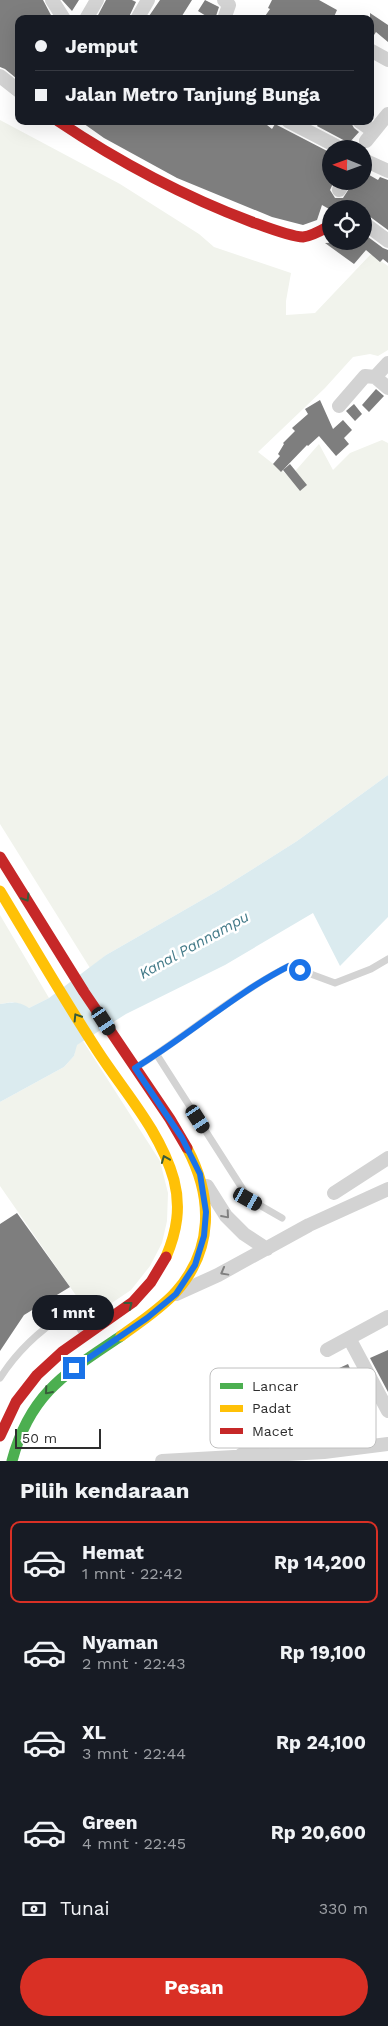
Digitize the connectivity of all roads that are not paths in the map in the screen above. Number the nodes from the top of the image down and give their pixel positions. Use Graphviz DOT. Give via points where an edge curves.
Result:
graph roads {
  1 [pos="52,0"];
  2 [pos="96,0"];
  3 [pos="224,0"];
  4 [pos="146,1"];
  5 [pos="61,15"];
  6 [pos="88,15"];
  7 [pos="139,15"];
  8 [pos="225,15"];
  9 [pos="374,52"];
  10 [pos="388,60"];
  11 [pos="0,76"];
  12 [pos="15,88"];
  13 [pos="65,125"];
  14 [pos="296,125"];
  15 [pos="325,140"];
  16 [pos="372,164"];
  17 [pos="388,172"];
  18 [pos="372,229"];
  19 [pos="322,231"];
  20 [pos="388,242"];
  21 [pos="388,363"];
  22 [pos="375,377"];
  23 [pos="388,388"];
  24 [pos="339,406"];
  25 [pos="0,857"];
  26 [pos="0,891"];
  27 [pos="388,959"];
  28 [pos="157,1054"];
  29 [pos="135,1068"];
  30 [pos="388,1158"];
  31 [pos="200,1174"];
  32 [pos="388,1189"];
  33 [pos="334,1193"];
  34 [pos="282,1218"];
  35 [pos="267,1249"];
  36 [pos="176,1294"];
  37 [pos="388,1317"];
  38 [pos="85,1335"];
  39 [pos="349,1338"];
  40 [pos="327,1350"];
  41 [pos="365,1368"];
  42 [pos="0,1378"];
  43 [pos="376,1389"];
  44 [pos="388,1412"];
  45 [pos="0,1436"];
  46 [pos="255,1448"];
  47 [pos="322,1448"];
  48 [pos="356,1448"];
  49 [pos="324,1452"];
  50 [pos="237,1457"];
  51 [pos="12,1461"];
  52 [pos="162,1461"];
  1 -- 5 [label="street"];
  2 -- 6 [label="street"];
  3 -- 8 [label="street" via="229,5"];
  4 -- 7 [label="street"];
  9 -- 10 [label="street"];
  11 -- 12 [label="street"];
  13 -- 19 [label="main road" via="98,148 172,189 268,228 302,237"];
  14 -- 15 [label="street"];
  16 -- 17 [label="street"];
  18 -- 20 [label="street"];
  21 -- 22 [label="street"];
  22 -- 23 [label="street"];
  22 -- 24 [label="street" via="365,376"];
  25 -- 29 [label="main road, one-way"];
  38 -- 26 [label="main road, one-way" via="131,1304 156,1277 166,1260 176,1223 175,1185 153,1132 97,1049"];
  27 -- 28 [label="lane" via="372,969 335,983 289,966 259,981"];
  28 -- 29 [label="lane"];
  28 -- 34 [label="lane" via="248,1199"];
  29 -- 31 [label="main road" via="182,1138"];
  30 -- 33 [label="street"];
  31 -- 35 [label="street, one-way" via="226,1216 244,1234"];
  31 -- 36 [label="main road" via="206,1212 204,1236 195,1265"];
  32 -- 35 [label="street" via="309,1225"];
  35 -- 36 [label="street, one-way"];
  36 -- 51 [label="main road, one-way" via="50,1387 26,1418"];
  37 -- 39 [label="street"];
  38 -- 42 [label="lane" via="73,1318 64,1315 46,1327"];
  38 -- 45 [label="main road" via="36,1374 11,1410"];
  39 -- 40 [label="street"];
  39 -- 41 [label="street"];
  43 -- 44 [label="street"];
  46 -- 50 [label="street"];
  47 -- 49 [label="street"];
  48 -- 49 [label="street"];
  49 -- 50 [label="street"];
  50 -- 52 [label="street"];
}
